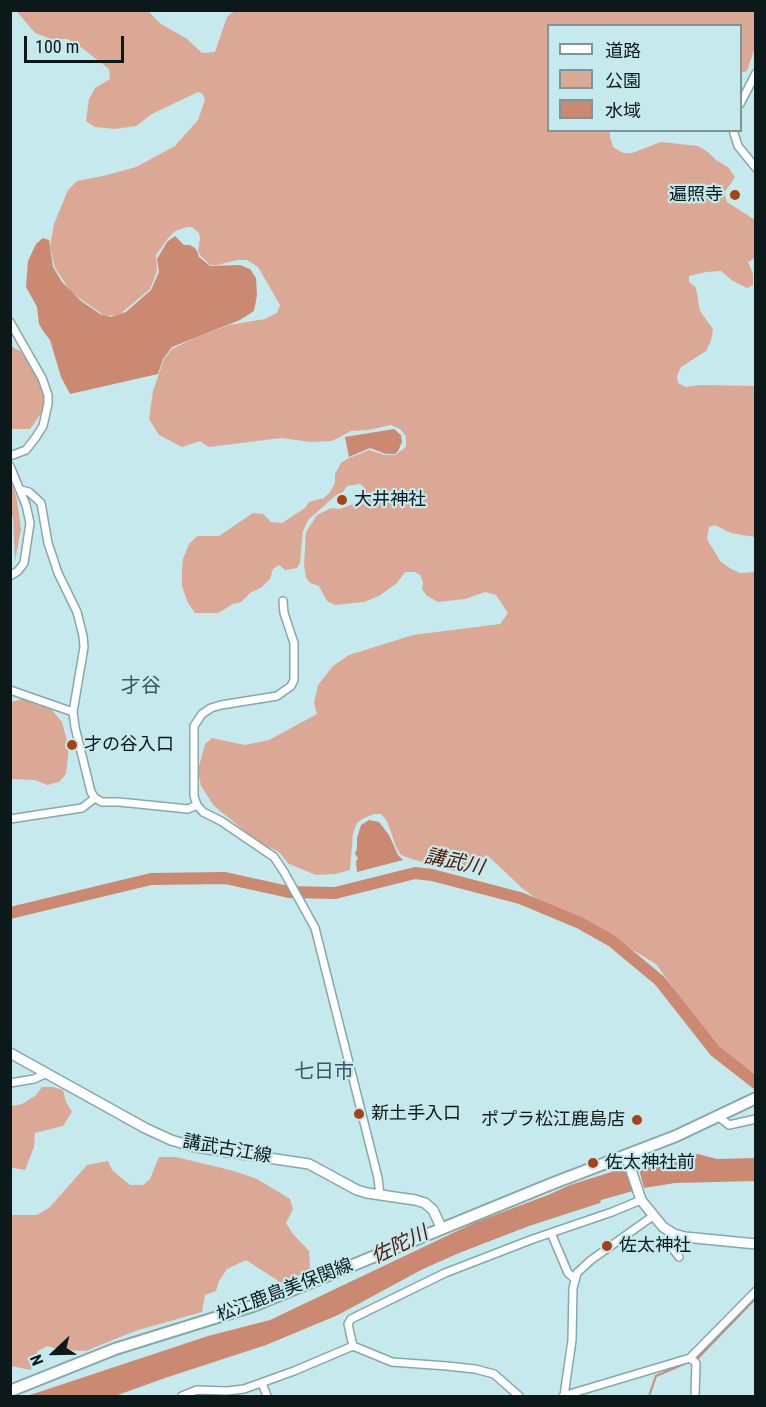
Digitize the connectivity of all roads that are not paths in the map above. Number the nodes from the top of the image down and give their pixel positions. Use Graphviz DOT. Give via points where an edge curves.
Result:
graph roads {
  1 [pos="756,73"];
  2 [pos="742,102"];
  3 [pos="734,132"];
  4 [pos="756,168"];
  5 [pos="10,322"];
  6 [pos="10,456"];
  7 [pos="10,466"];
  8 [pos="21,490"];
  9 [pos="10,576"];
  10 [pos="283,601"];
  11 [pos="10,690"];
  12 [pos="73,712"];
  13 [pos="95,798"];
  14 [pos="197,805"];
  15 [pos="10,819"];
  16 [pos="10,1053"];
  17 [pos="47,1073"];
  18 [pos="10,1083"];
  19 [pos="754,1099"];
  20 [pos="719,1117"];
  21 [pos="756,1119"];
  22 [pos="628,1159"];
  23 [pos="380,1195"];
  24 [pos="639,1196"];
  25 [pos="653,1216"];
  26 [pos="442,1229"];
  27 [pos="551,1233"];
  28 [pos="674,1234"];
  29 [pos="756,1244"];
  30 [pos="679,1257"];
  31 [pos="575,1279"];
  32 [pos="756,1291"];
  33 [pos="353,1346"];
  34 [pos="692,1360"];
  35 [pos="262,1383"];
  36 [pos="10,1391"];
  37 [pos="182,1396"];
  38 [pos="267,1396"];
  39 [pos="519,1396"];
  40 [pos="563,1396"];
  41 [pos="695,1396"];
  1 -- 2 [label="street"];
  3 -- 4 [label="street" via="738,146"];
  5 -- 6 [label="street" via="48,395 46,416 36,437 26,450"];
  7 -- 8 [label="street"];
  8 -- 9 [label="street" via="29,513 29,533 24,563"];
  8 -- 12 [label="street" via="41,503 48,543 82,629 84,647"];
  10 -- 14 [label="street" via="294,643 294,680 277,696 221,705 202,714 194,726 193,783"];
  11 -- 12 [label="street"];
  12 -- 13 [label="street"];
  13 -- 14 [label="street" via="102,802 188,809"];
  13 -- 15 [label="street" via="82,808"];
  14 -- 23 [label="street" via="274,857 318,938"];
  16 -- 17 [label="main road, 講武古江線"];
  17 -- 18 [label="street"];
  17 -- 23 [label="main road, 講武古江線" via="171,1140 309,1164 357,1190"];
  19 -- 20 [label="main road, 松江鹿島美保関線"];
  20 -- 21 [label="street" via="729,1125"];
  20 -- 22 [label="main road, 松江鹿島美保関線"];
  22 -- 24 [label="main road"];
  22 -- 26 [label="main road, 松江鹿島美保関線"];
  23 -- 26 [label="main road, 講武古江線" via="425,1203"];
  24 -- 25 [label="main road"];
  24 -- 27 [label="street" via="612,1212"];
  25 -- 28 [label="main road"];
  25 -- 31 [label="street" via="581,1268"];
  26 -- 36 [label="main road, 松江鹿島美保関線" via="253,1306 115,1349"];
  27 -- 31 [label="street" via="568,1273"];
  27 -- 33 [label="street" via="445,1273 351,1319 348,1327"];
  28 -- 29 [label="main road"];
  28 -- 30 [label="street" via="673,1249"];
  31 -- 40 [label="street" via="572,1340"];
  32 -- 34 [label="street"];
  33 -- 35 [label="street"];
  33 -- 39 [label="street" via="392,1362 494,1374"];
  34 -- 40 [label="street"];
  34 -- 41 [label="street" via="696,1363"];
  35 -- 37 [label="street" via="227,1391 197,1390"];
  35 -- 38 [label="street"];
}
